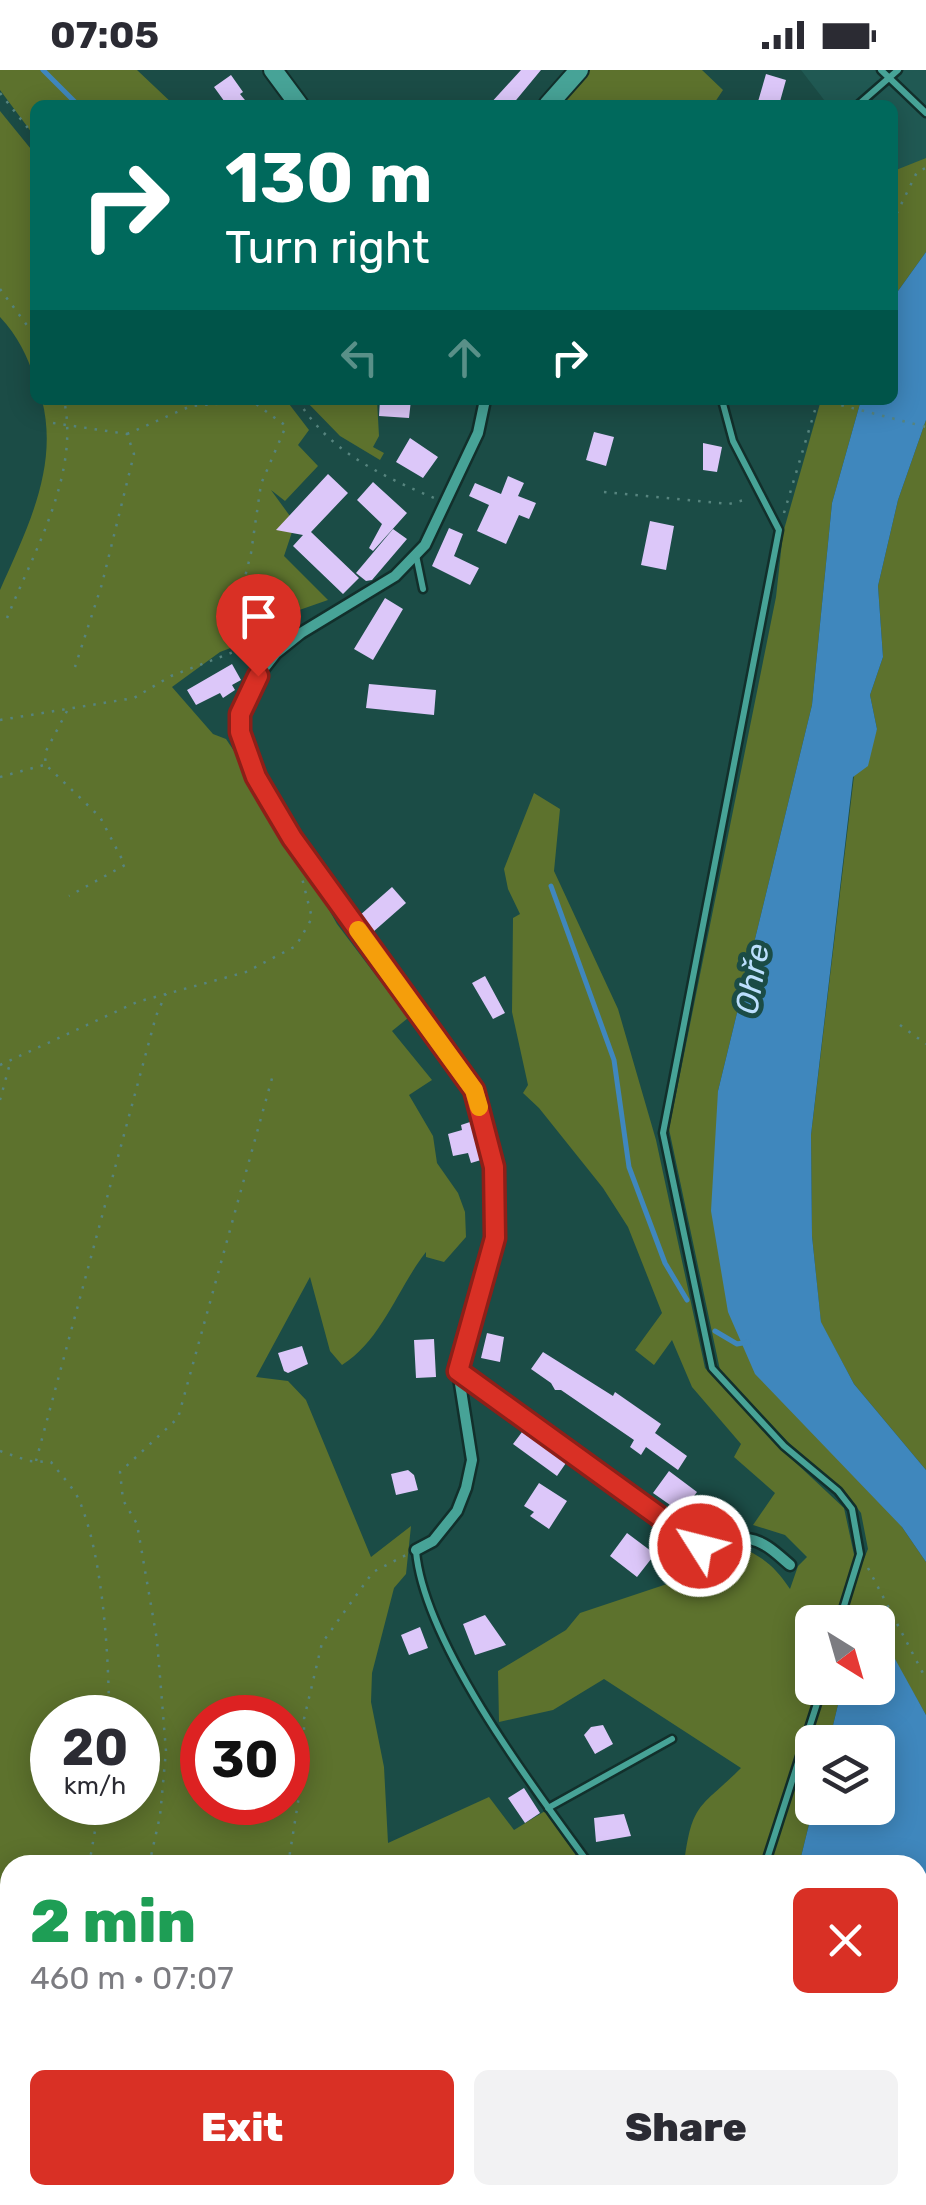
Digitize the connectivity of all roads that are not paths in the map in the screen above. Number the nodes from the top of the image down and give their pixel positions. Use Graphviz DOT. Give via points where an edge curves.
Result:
graph roads {
  1 [pos="272,70"];
  2 [pos="579,70"];
  3 [pos="880,70"];
  4 [pos="898,70"];
  5 [pos="888,78"];
  6 [pos="296,100"];
  7 [pos="552,100"];
  8 [pos="864,100"];
  9 [pos="926,114"];
  10 [pos="484,405"];
  11 [pos="723,405"];
  12 [pos="416,555"];
  13 [pos="423,589"];
  14 [pos="458,1371"];
  15 [pos="416,1550"];
  16 [pos="790,1564"];
  17 [pos="844,1605"];
  18 [pos="817,1705"];
  19 [pos="672,1739"];
  20 [pos="548,1808"];
  21 [pos="583,1855"];
  22 [pos="768,1855"];
  1 -- 6 [label="street"];
  2 -- 7 [label="street"];
  3 -- 5 [label="lane"];
  4 -- 5 [label="lane"];
  5 -- 8 [label="lane"];
  5 -- 9 [label="lane"];
  10 -- 12 [label="street" via="478,433"];
  11 -- 17 [label="lane" via="733,440 779,530 663,1133 712,1368 852,1509 860,1554"];
  12 -- 13 [label="lane"];
  12 -- 14 [label="street" via="395,576 301,633 258,676 240,714 240,732 256,777 292,838 474,1090 494,1167 495,1238"];
  14 -- 15 [label="street" via="472,1460 466,1488 457,1511"];
  14 -- 16 [label="street" via="692,1542 746,1538"];
  15 -- 20 [label="lane" via="418,1578 459,1669"];
  18 -- 22 [label="lane"];
  19 -- 20 [label="lane"];
  20 -- 21 [label="lane"];
}
